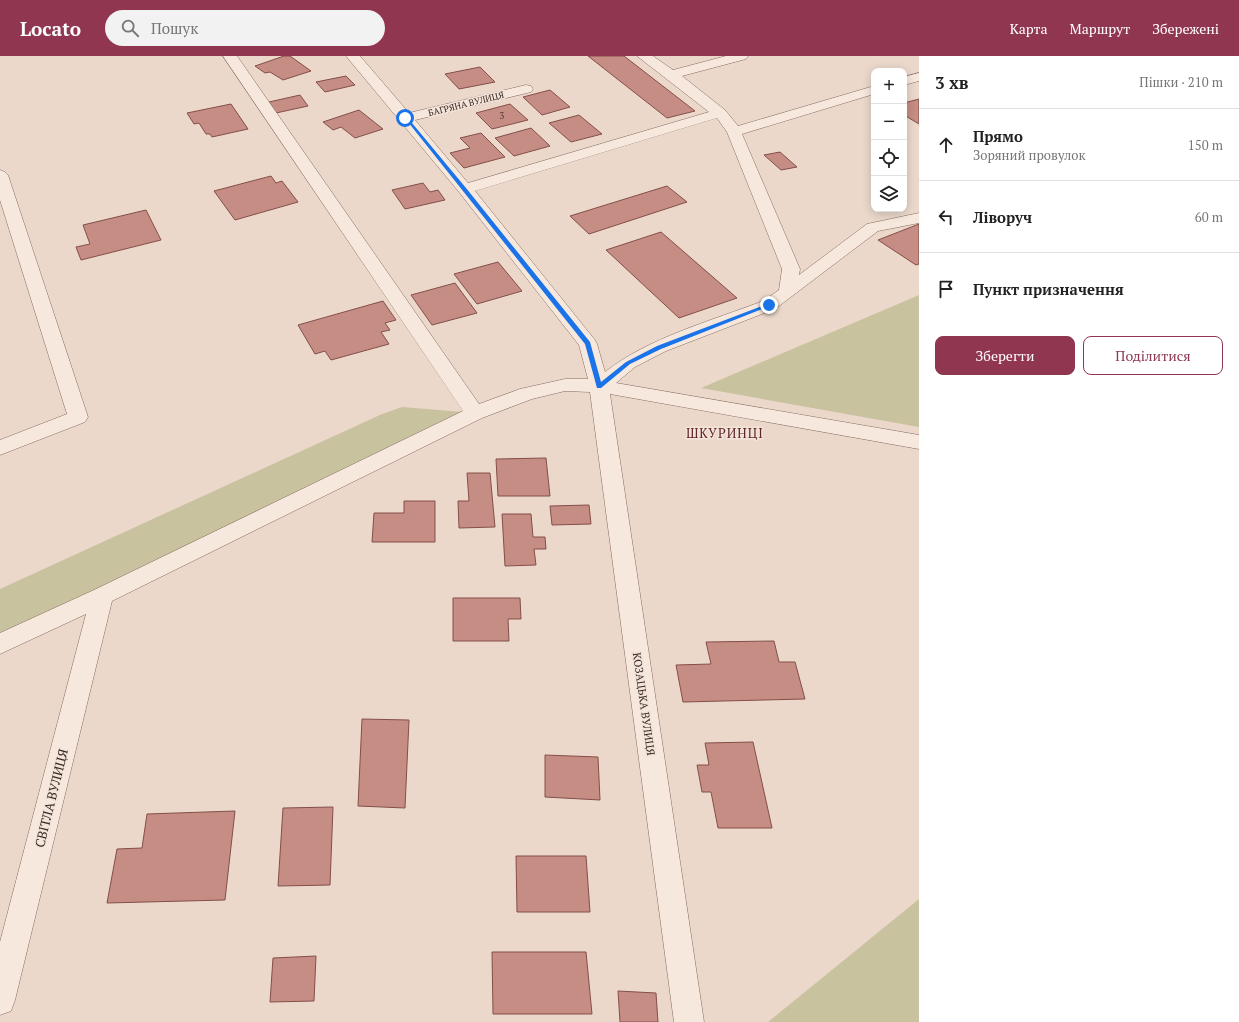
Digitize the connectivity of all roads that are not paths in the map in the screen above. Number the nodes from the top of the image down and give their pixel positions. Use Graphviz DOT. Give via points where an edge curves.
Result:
graph roads {
  1 [pos="230,56"];
  2 [pos="353,56"];
  3 [pos="644,56"];
  4 [pos="741,56"];
  5 [pos="671,75"];
  6 [pos="919,77"];
  7 [pos="907,80"];
  8 [pos="526,89"];
  9 [pos="871,91"];
  10 [pos="720,113"];
  11 [pos="405,118"];
  12 [pos="734,132"];
  13 [pos="0,175"];
  14 [pos="465,189"];
  15 [pos="919,218"];
  16 [pos="787,292"];
  17 [pos="599,386"];
  18 [pos="475,413"];
  19 [pos="919,442"];
  20 [pos="0,448"];
  21 [pos="102,596"];
  22 [pos="0,644"];
  23 [pos="0,1000"];
  24 [pos="690,1022"];
  1 -- 18 [label="street"];
  2 -- 11 [label="street, КОЗАЦЬКА ВУЛИЦЯ"];
  3 -- 5 [label="street"];
  4 -- 5 [label="street"];
  5 -- 10 [label="street"];
  6 -- 7 [label="street"];
  8 -- 11 [label="street, БАГРЯНА ВУЛИЦЯ"];
  9 -- 12 [label="street"];
  10 -- 12 [label="street"];
  10 -- 14 [label="street"];
  11 -- 14 [label="street, КОЗАЦЬКА ВУЛИЦЯ"];
  12 -- 16 [label="street" via="791,269"];
  13 -- 20 [label="street" via="78,418"];
  14 -- 17 [label="street, КОЗАЦЬКА ВУЛИЦЯ" via="588,344"];
  15 -- 16 [label="street" via="873,227"];
  16 -- 17 [label="street" via="769,305 659,347 628,363"];
  17 -- 18 [label="street" via="565,385 527,394"];
  17 -- 19 [label="street"];
  17 -- 24 [label="street, КОЗАЦЬКА ВУЛИЦЯ"];
  18 -- 21 [label="street"];
  21 -- 22 [label="street"];
  21 -- 23 [label="street, СВІТЛА ВУЛИЦЯ"];
}
